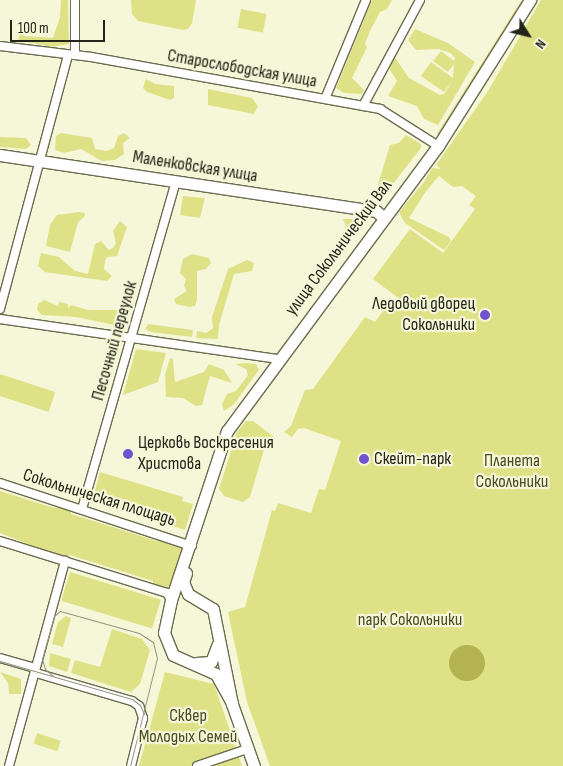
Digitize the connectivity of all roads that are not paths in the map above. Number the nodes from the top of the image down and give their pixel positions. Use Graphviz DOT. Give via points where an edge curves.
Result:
graph roads {
  1 [pos="75,0"];
  2 [pos="366,0"];
  3 [pos="420,0"];
  4 [pos="530,0"];
  5 [pos="0,46"];
  6 [pos="72,55"];
  7 [pos="325,99"];
  8 [pos="363,106"];
  9 [pos="438,146"];
  10 [pos="0,155"];
  11 [pos="40,161"];
  12 [pos="176,181"];
  13 [pos="383,217"];
  14 [pos="0,309"];
  15 [pos="0,319"];
  16 [pos="131,338"];
  17 [pos="278,359"];
  18 [pos="0,483"];
  19 [pos="82,509"];
  20 [pos="0,541"];
  21 [pos="190,548"];
  22 [pos="65,561"];
  23 [pos="168,601"];
  24 [pos="214,614"];
  25 [pos="219,639"];
  26 [pos="0,658"];
  27 [pos="188,662"];
  28 [pos="35,670"];
  29 [pos="232,703"];
  30 [pos="247,749"];
  31 [pos="9,766"];
  32 [pos="131,766"];
  33 [pos="197,766"];
  34 [pos="254,766"];
  1 -- 6 [label="street"];
  2 -- 7 [label="street"];
  3 -- 8 [label="street"];
  4 -- 9 [label="main road, улица Сокольнический Вал"];
  5 -- 6 [label="street, Старослободская улица"];
  6 -- 7 [label="street, Старослободская улица"];
  6 -- 11 [label="street"];
  7 -- 8 [label="street, Старослободская улица"];
  8 -- 9 [label="street, Старослободская улица" via="388,112"];
  9 -- 13 [label="main road, улица Сокольнический Вал"];
  10 -- 11 [label="main road, Маленковская улица"];
  11 -- 12 [label="main road, Маленковская улица"];
  11 -- 14 [label="street"];
  12 -- 13 [label="main road, Маленковская улица" via="376,211"];
  12 -- 16 [label="street, Песочный переулок"];
  13 -- 17 [label="main road, улица Сокольнический Вал"];
  15 -- 16 [label="street"];
  16 -- 17 [label="street"];
  16 -- 19 [label="street, Песочный переулок"];
  17 -- 21 [label="main road, улица Сокольнический Вал" via="229,426"];
  18 -- 19 [label="street, Сокольническая площадь"];
  19 -- 21 [label="street, Сокольническая площадь"];
  20 -- 22 [label="street"];
  21 -- 23 [label="main road, улица Сокольнический Вал"];
  21 -- 24 [label="main road, улица Сокольнический Вал" via="183,582 186,592 209,605"];
  22 -- 23 [label="street"];
  22 -- 28 [label="street"];
  23 -- 24 [label="main road" via="181,601"];
  23 -- 27 [label="main road, улица Сокольнический Вал" via="165,640 173,655"];
  24 -- 25 [label="main road"];
  25 -- 27 [label="main road" via="211,662"];
  25 -- 29 [label="main road"];
  26 -- 28 [label="street"];
  27 -- 29 [label="main road, улица Сокольнический Вал" via="216,674"];
  28 -- 31 [label="street"];
  28 -- 32 [label="street" via="132,701 141,708 143,718"];
  29 -- 30 [label="main road"];
  30 -- 33 [label="street"];
  30 -- 34 [label="main road"];
}
